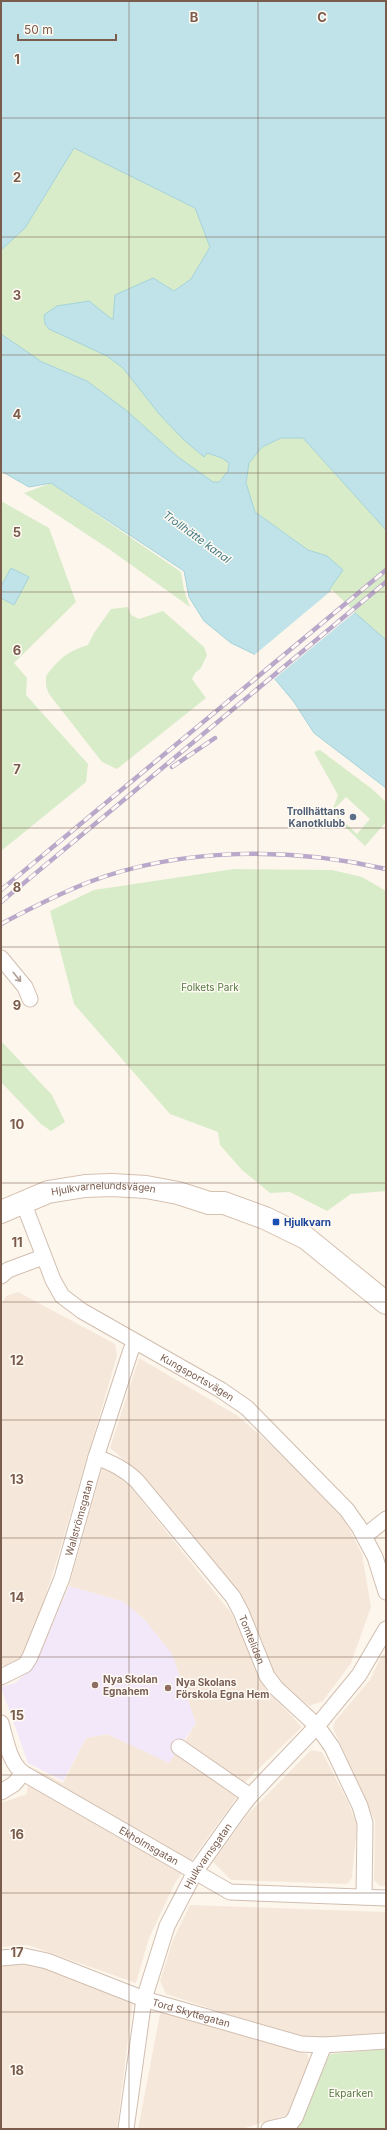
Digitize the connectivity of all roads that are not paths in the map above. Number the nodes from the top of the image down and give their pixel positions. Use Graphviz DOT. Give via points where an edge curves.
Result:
graph roads {
  1 [pos="1,958"];
  2 [pos="30,999"];
  3 [pos="23,1202"];
  4 [pos="209,1203"];
  5 [pos="1,1212"];
  6 [pos="43,1258"];
  7 [pos="1,1276"];
  8 [pos="386,1304"];
  9 [pos="386,1319"];
  10 [pos="136,1342"];
  11 [pos="96,1457"];
  12 [pos="386,1519"];
  13 [pos="364,1536"];
  14 [pos="386,1592"];
  15 [pos="386,1629"];
  16 [pos="1,1677"];
  17 [pos="1,1723"];
  18 [pos="317,1726"];
  19 [pos="179,1746"];
  20 [pos="23,1773"];
  21 [pos="1,1792"];
  22 [pos="250,1796"];
  23 [pos="195,1872"];
  24 [pos="364,1897"];
  25 [pos="386,1898"];
  26 [pos="1,1958"];
  27 [pos="144,1999"];
  28 [pos="386,2041"];
  29 [pos="324,2045"];
  30 [pos="126,2129"];
  31 [pos="269,2129"];
  1 -- 2 [label="street, one-way" via="25,988"];
  3 -- 4 [label="street, Hjulkvarnelundsvägen" via="67,1188 112,1185 178,1192"];
  3 -- 5 [label="street, Hjulkvarnelundsvägen"];
  3 -- 6 [label="street, Kungsportsvägen"];
  4 -- 8 [label="street, Hjulkvarnelundsvägen" via="241,1209 300,1235"];
  4 -- 9 [label="street, Hjulkvarnelundsvägen" via="218,1212 275,1234 300,1249"];
  6 -- 7 [label="street" via="8,1270"];
  6 -- 10 [label="street, Kungsportsvägen" via="62,1296 82,1311"];
  10 -- 11 [label="street, Wallströmsgatan" via="131,1350"];
  10 -- 13 [label="street, Kungsportsvägen" via="221,1390 247,1408 347,1510"];
  11 -- 16 [label="street, Wallströmsgatan" via="62,1578 38,1640 24,1665"];
  11 -- 18 [label="street, Tomteliden" via="127,1472 137,1481 233,1597 267,1676 276,1688"];
  12 -- 13 [label="street"];
  13 -- 14 [label="street, Kungsportsvägen" via="375,1556"];
  15 -- 18 [label="street, Hjulkvarnsgatan" via="359,1675"];
  17 -- 20 [label="street, Ekholmsgatan" via="13,1760"];
  18 -- 22 [label="street, Hjulkvarnsgatan"];
  18 -- 24 [label="street, Tomteliden" via="332,1747 360,1806 365,1823"];
  19 -- 22 [label="street"];
  20 -- 21 [label="street" via="14,1784"];
  20 -- 23 [label="street, Ekholmsgatan"];
  22 -- 23 [label="street, Hjulkvarnsgatan"];
  23 -- 24 [label="street, Ekholmsgatan" via="230,1892"];
  23 -- 27 [label="street, Hjulkvarnsgatan" via="166,1926"];
  24 -- 25 [label="street, Ekholmsgatan"];
  26 -- 27 [label="street, Tord Skyttegatan" via="24,1956 47,1961"];
  27 -- 29 [label="street, Tord Skyttegatan" via="301,2044"];
  27 -- 30 [label="street, Hjulkvarnsgatan"];
  28 -- 29 [label="street, Tord Skyttegatan"];
  29 -- 31 [label="street" via="295,2118 290,2124"];
}
